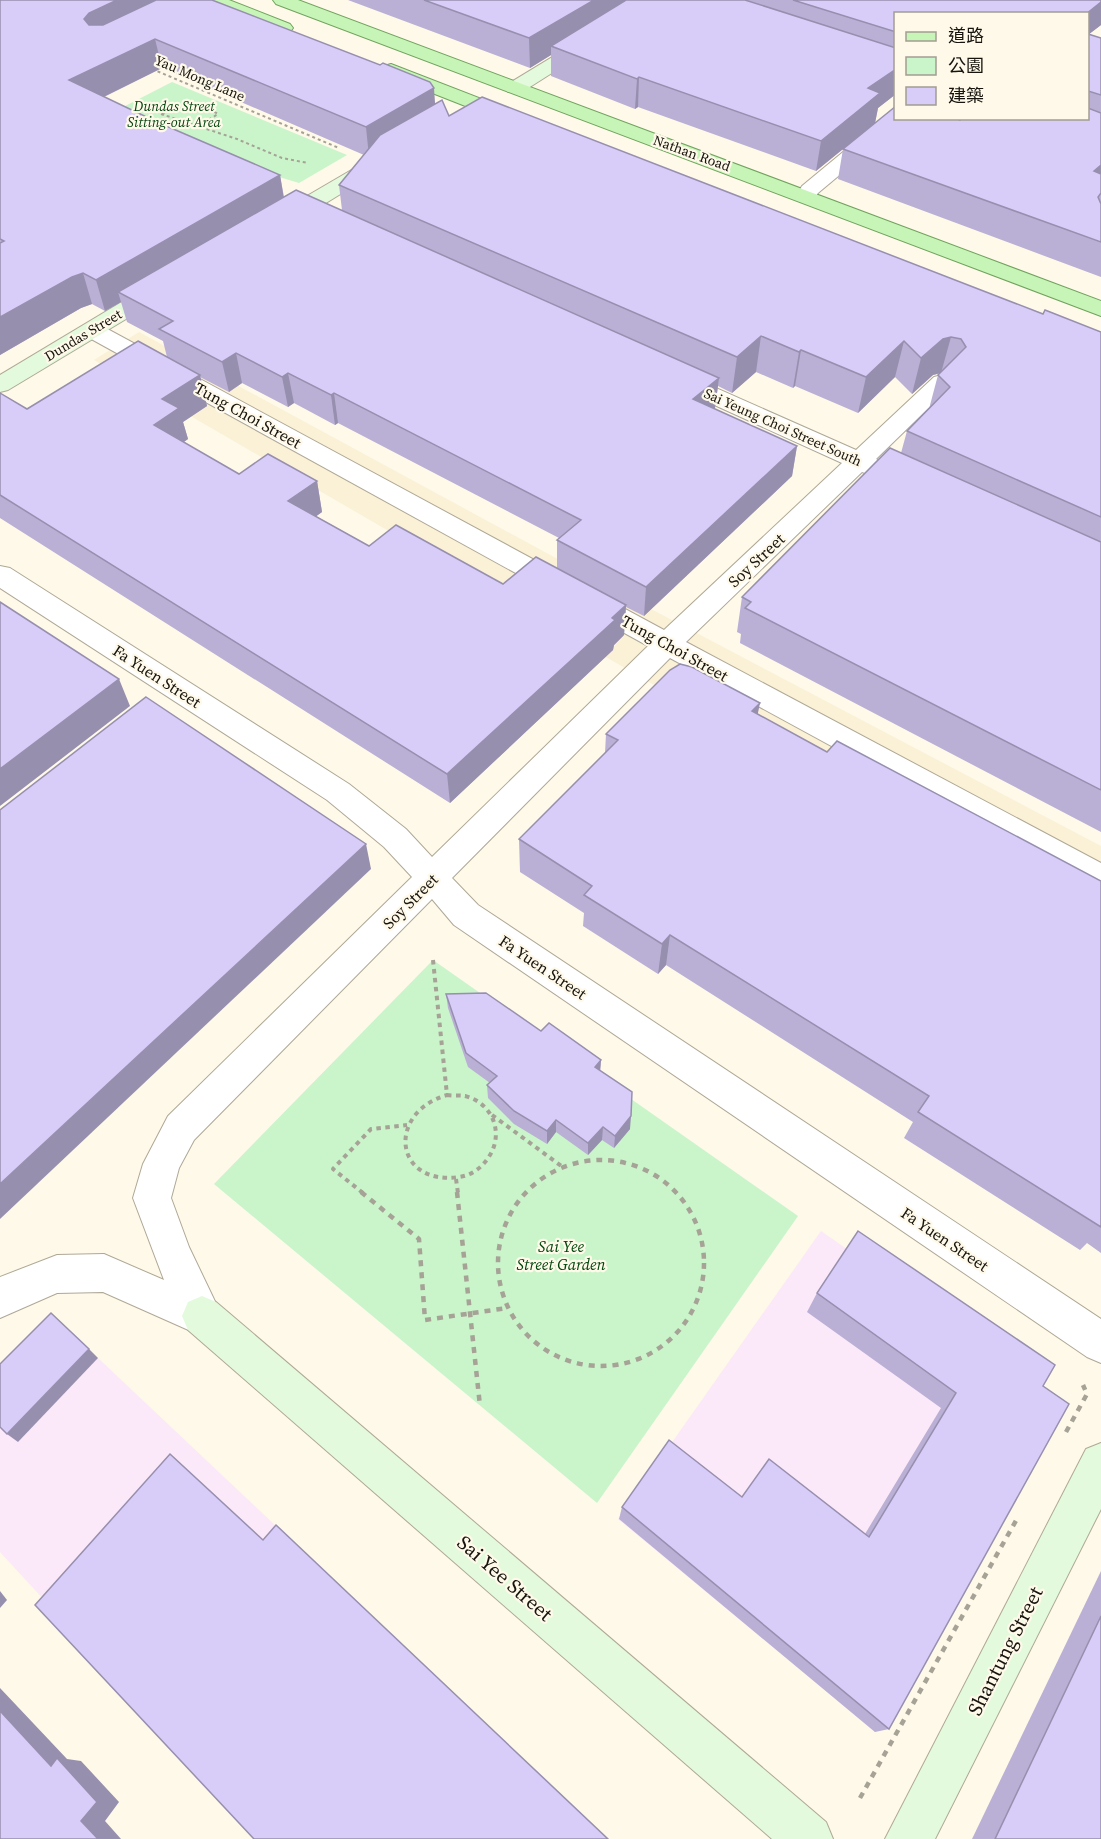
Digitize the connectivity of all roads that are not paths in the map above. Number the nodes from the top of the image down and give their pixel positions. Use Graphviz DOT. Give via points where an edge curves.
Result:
graph roads {
  1 [pos="282,0"];
  2 [pos="658,0"];
  3 [pos="205,1"];
  4 [pos="297,34"];
  5 [pos="369,61"];
  6 [pos="515,87"];
  7 [pos="478,104"];
  8 [pos="460,115"];
  9 [pos="894,120"];
  10 [pos="532,125"];
  11 [pos="395,153"];
  12 [pos="806,196"];
  13 [pos="299,210"];
  14 [pos="321,219"];
  15 [pos="265,230"];
  16 [pos="178,278"];
  17 [pos="1101,309"];
  18 [pos="92,330"];
  19 [pos="656,369"];
  20 [pos="942,382"];
  21 [pos="0,385"];
  22 [pos="860,461"];
  23 [pos="903,481"];
  24 [pos="0,575"];
  25 [pos="667,644"];
  26 [pos="1101,878"];
  27 [pos="432,880"];
  28 [pos="0,1299"];
  29 [pos="202,1316"];
  30 [pos="1101,1343"];
  31 [pos="1101,1464"];
  32 [pos="809,1839"];
  33 [pos="909,1839"];
  1 -- 6 [label="main road, Nathan Road"];
  2 -- 6 [label="street"];
  3 -- 4 [label="main road"];
  5 -- 7 [label="main road"];
  6 -- 12 [label="main road, Nathan Road"];
  7 -- 8 [label="street"];
  7 -- 10 [label="main road"];
  9 -- 12 [label="street"];
  11 -- 13 [label="street"];
  12 -- 17 [label="main road, Nathan Road"];
  13 -- 14 [label="street"];
  13 -- 15 [label="street"];
  16 -- 18 [label="street, Dundas Street"];
  18 -- 21 [label="street, Dundas Street"];
  18 -- 25 [label="street, Tung Choi Street"];
  19 -- 22 [label="street, Sai Yeung Choi Street South"];
  20 -- 22 [label="street, Soy Street"];
  22 -- 23 [label="street, Sai Yeung Choi Street South"];
  22 -- 25 [label="street, Soy Street"];
  24 -- 27 [label="street, Fa Yuen Street" via="164,699 338,792 395,838"];
  25 -- 26 [label="street, Tung Choi Street"];
  25 -- 27 [label="street, Soy Street"];
  27 -- 29 [label="street, Soy Street" via="181,1128 162,1164 152,1198 172,1254"];
  27 -- 30 [label="street, Fa Yuen Street" via="466,915"];
  28 -- 29 [label="street" via="57,1274 104,1273"];
  29 -- 32 [label="street, Sai Yee Street"];
  31 -- 33 [label="street, Shantung Street"];
}
